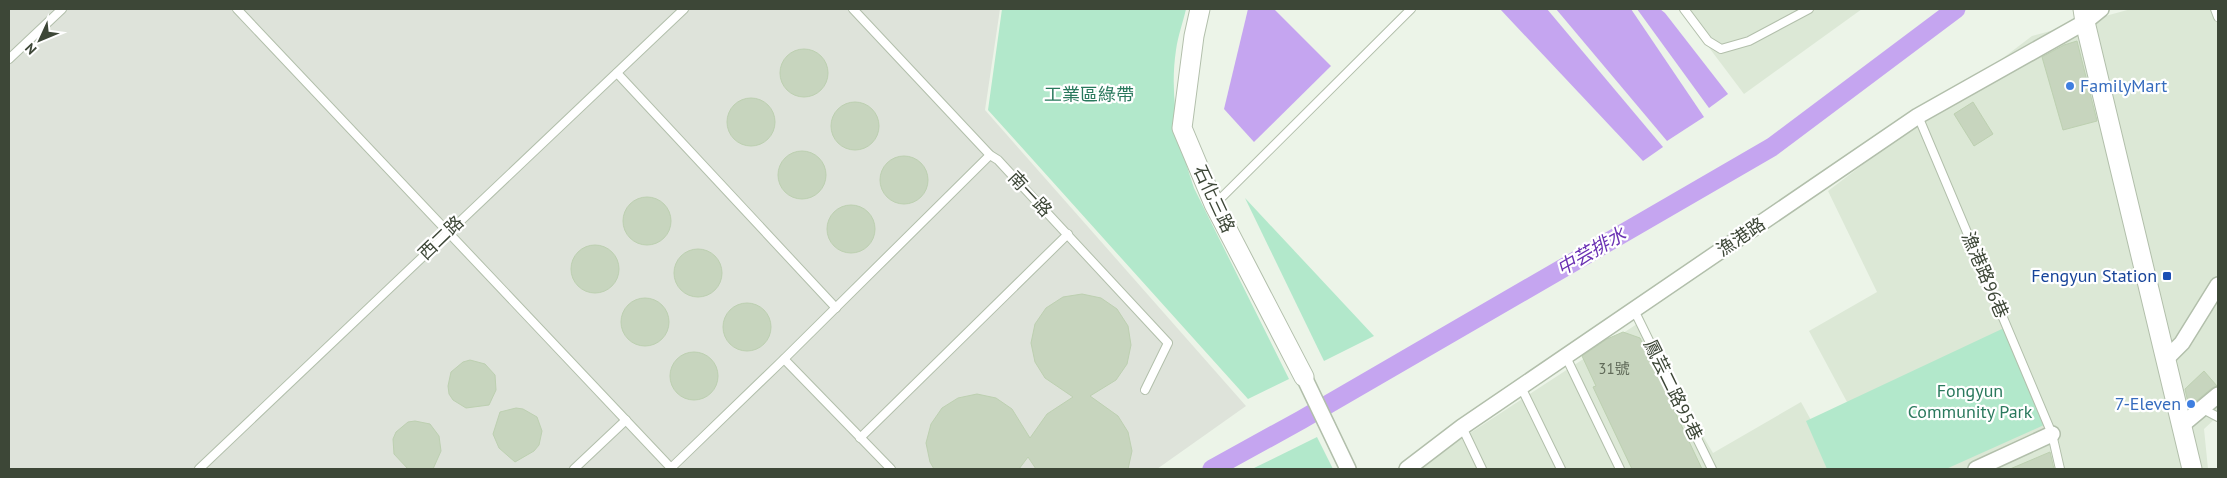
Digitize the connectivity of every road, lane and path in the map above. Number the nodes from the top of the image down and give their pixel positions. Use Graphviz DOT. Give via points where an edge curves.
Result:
graph roads {
  1 [pos="62,9"];
  2 [pos="237,9"];
  3 [pos="684,9"];
  4 [pos="853,9"];
  5 [pos="1200,9"];
  6 [pos="1411,9"];
  7 [pos="1684,9"];
  8 [pos="1809,9"];
  9 [pos="2101,9"];
  10 [pos="2215,9"];
  11 [pos="2084,15"];
  12 [pos="2218,17"];
  13 [pos="9,59"];
  14 [pos="617,73"];
  15 [pos="1918,116"];
  16 [pos="990,155"];
  17 [pos="1214,204"];
  18 [pos="448,232"];
  19 [pos="1068,234"];
  20 [pos="2218,285"];
  21 [pos="836,308"];
  22 [pos="1634,310"];
  23 [pos="1566,357"];
  24 [pos="784,359"];
  25 [pos="2166,360"];
  26 [pos="1304,377"];
  27 [pos="1521,387"];
  28 [pos="1145,390"];
  29 [pos="2218,395"];
  30 [pos="2201,408"];
  31 [pos="2218,417"];
  32 [pos="626,420"];
  33 [pos="2182,425"];
  34 [pos="1462,427"];
  35 [pos="2052,434"];
  36 [pos="860,438"];
  37 [pos="199,469"];
  38 [pos="574,469"];
  39 [pos="671,469"];
  40 [pos="891,469"];
  41 [pos="1348,469"];
  42 [pos="1407,469"];
  43 [pos="1482,469"];
  44 [pos="1561,469"];
  45 [pos="1620,469"];
  46 [pos="1712,469"];
  47 [pos="1976,469"];
  48 [pos="2060,469"];
  49 [pos="2192,469"];
  1 -- 13 [label="lane"];
  2 -- 18 [label="lane"];
  3 -- 14 [label="lane, 西二路"];
  4 -- 16 [label="lane, 南一路"];
  5 -- 17 [label="street, 石化三路" via="1182,128"];
  6 -- 17 [label="lane"];
  7 -- 8 [label="lane" via="1708,41 1721,49 1749,41"];
  9 -- 11 [label="street, 漁港路"];
  10 -- 12 [label="lane"];
  11 -- 15 [label="street, 漁港路"];
  11 -- 25 [label="street"];
  14 -- 18 [label="lane, 西二路"];
  14 -- 21 [label="lane"];
  15 -- 22 [label="street, 漁港路"];
  15 -- 35 [label="lane, 漁港路96巷"];
  16 -- 19 [label="lane, 南一路"];
  16 -- 21 [label="lane"];
  17 -- 26 [label="street, 石化三路"];
  18 -- 32 [label="lane"];
  18 -- 37 [label="lane, 西二路"];
  19 -- 28 [label="lane, 南一路" via="1168,343"];
  19 -- 36 [label="lane"];
  20 -- 25 [label="street" via="2182,343"];
  21 -- 24 [label="lane"];
  22 -- 23 [label="street, 漁港路"];
  22 -- 46 [label="lane, 鳳芸二路95巷"];
  23 -- 27 [label="street, 漁港路"];
  23 -- 45 [label="lane"];
  24 -- 36 [label="lane"];
  24 -- 39 [label="lane"];
  25 -- 33 [label="street"];
  26 -- 41 [label="street"];
  27 -- 34 [label="street, 漁港路"];
  27 -- 44 [label="lane"];
  29 -- 30 [label="street"];
  30 -- 31 [label="lane"];
  30 -- 33 [label="street"];
  32 -- 38 [label="lane"];
  32 -- 39 [label="lane"];
  33 -- 49 [label="street"];
  34 -- 42 [label="street, 漁港路"];
  34 -- 43 [label="lane"];
  35 -- 47 [label="street"];
  35 -- 48 [label="lane, 漁港路96巷"];
  36 -- 40 [label="lane"];
}
